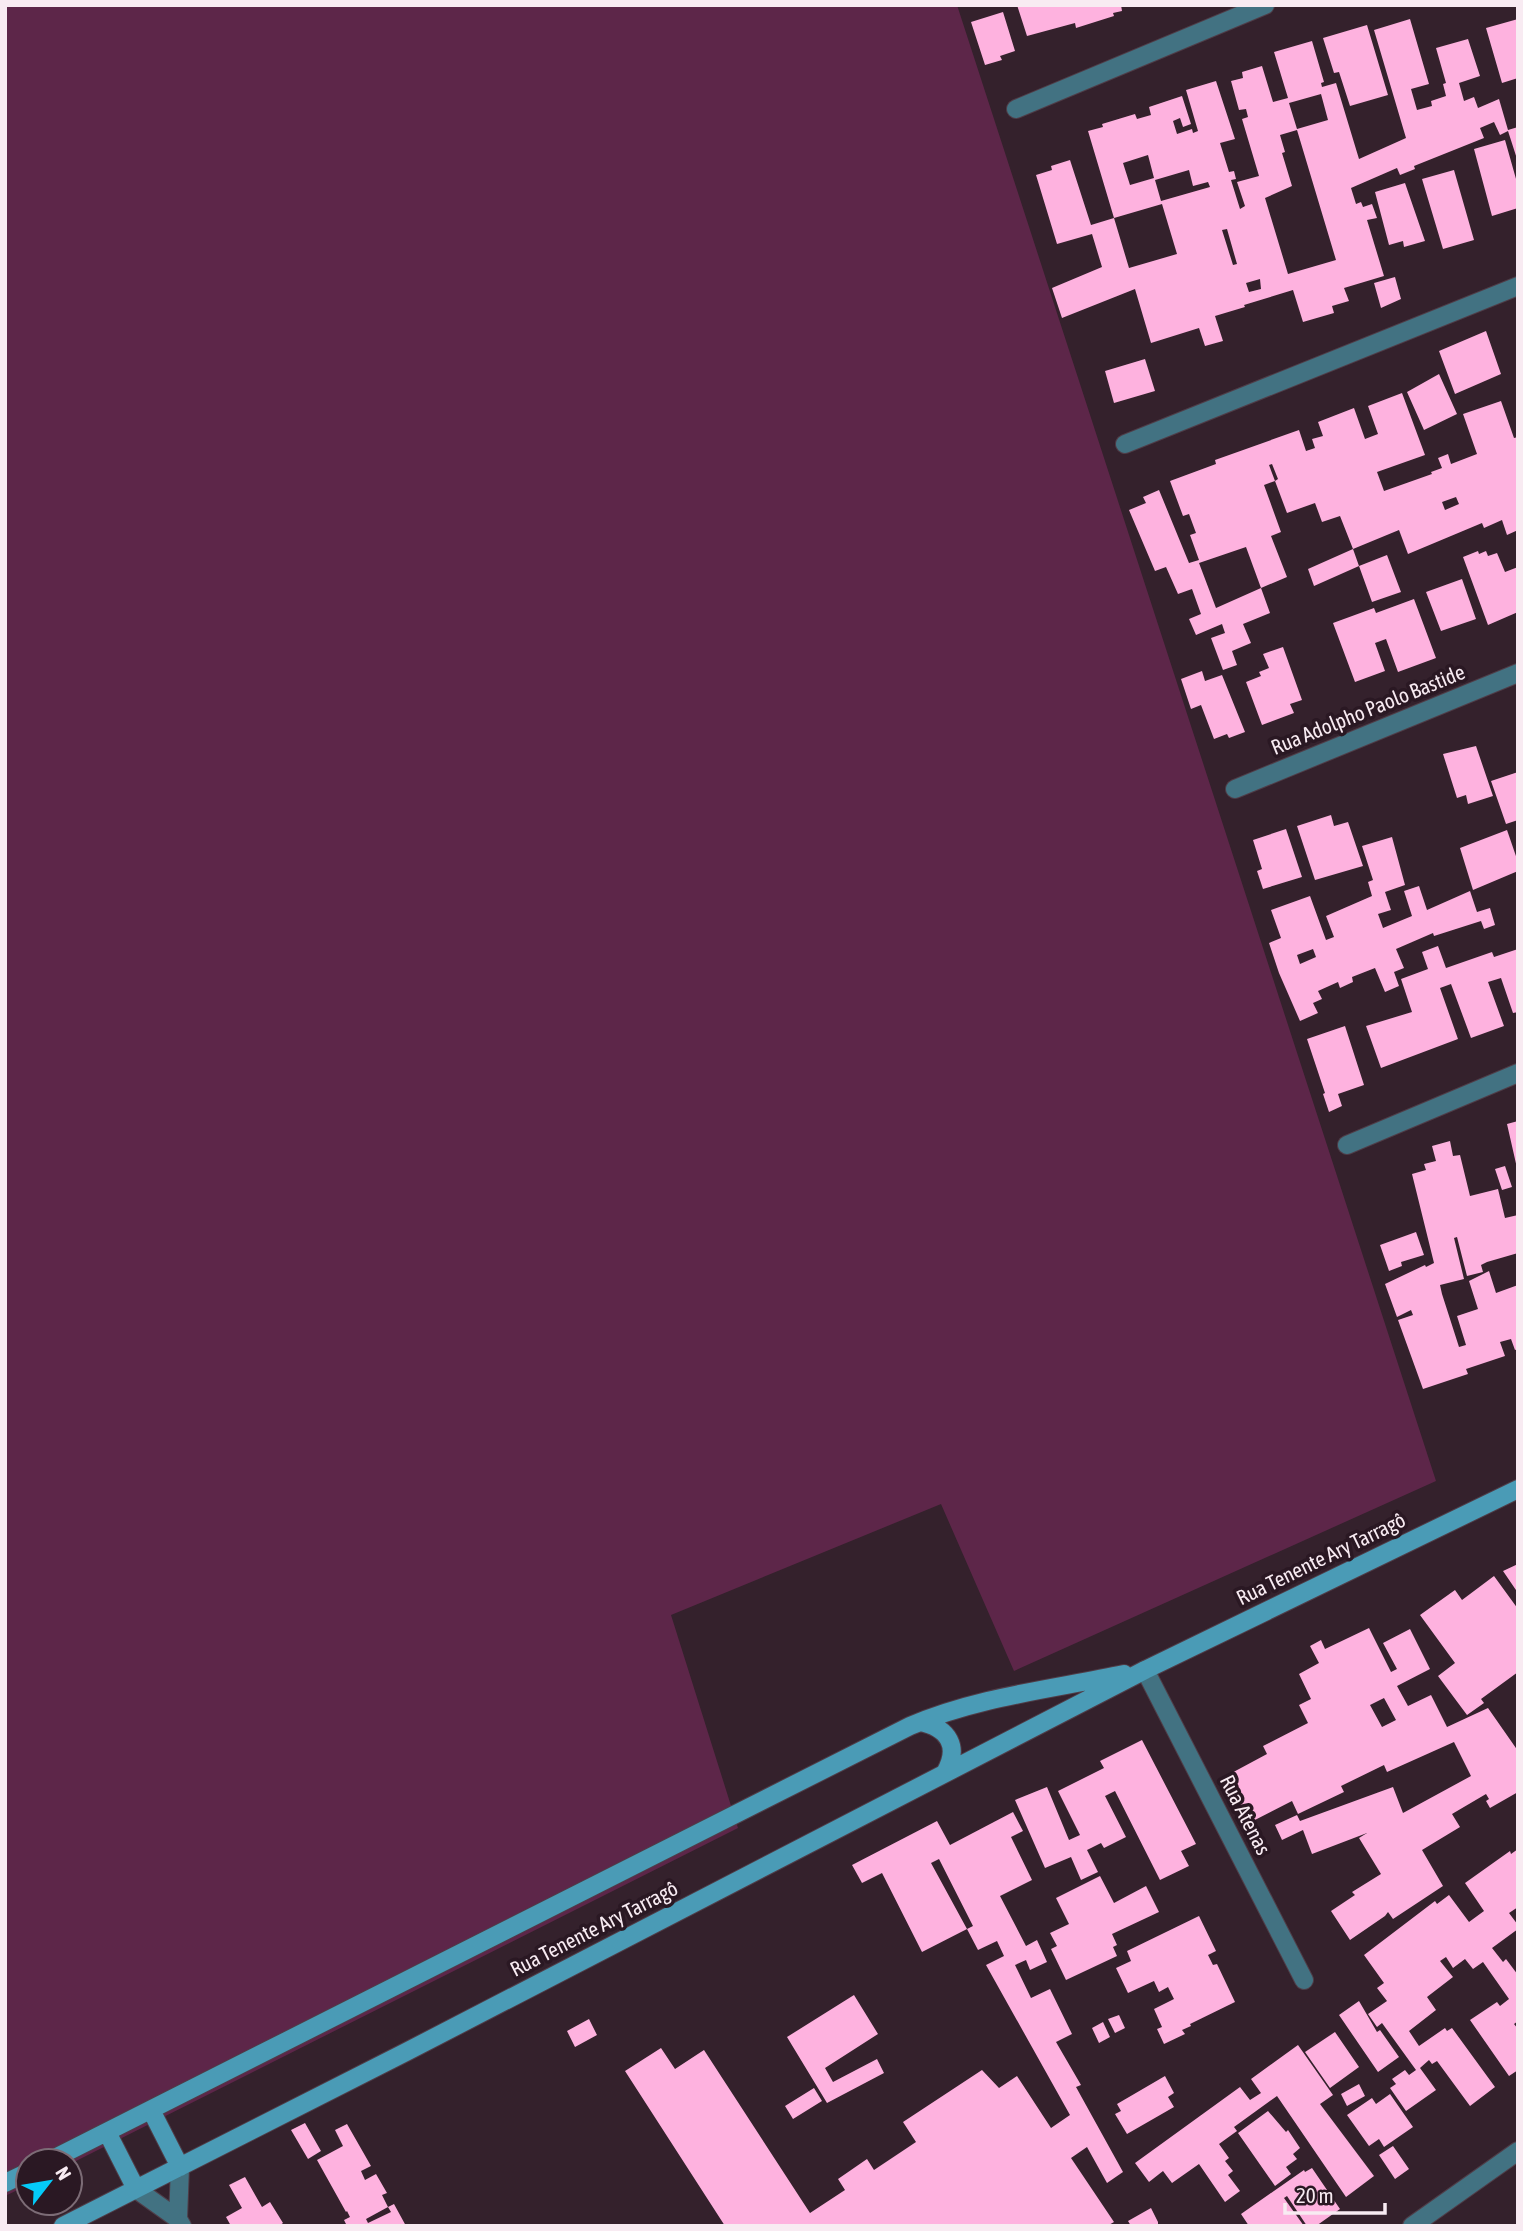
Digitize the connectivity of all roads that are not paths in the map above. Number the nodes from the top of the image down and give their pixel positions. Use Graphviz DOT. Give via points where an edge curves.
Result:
graph roads {
  1 [pos="1265,5"];
  2 [pos="1016,109"];
  3 [pos="1515,287"];
  4 [pos="1518,306"];
  5 [pos="1125,444"];
  6 [pos="1518,673"];
  7 [pos="1235,789"];
  8 [pos="1518,1073"];
  9 [pos="1347,1145"];
  10 [pos="1518,1489"];
  11 [pos="1145,1670"];
  12 [pos="920,1722"];
  13 [pos="945,1773"];
  14 [pos="1304,1980"];
  15 [pos="151,2110"];
  16 [pos="107,2132"];
  17 [pos="77,2147"];
  18 [pos="1518,2151"];
  19 [pos="180,2167"];
  20 [pos="136,2189"];
  21 [pos="180,2222"];
  22 [pos="63,2226"];
  23 [pos="1412,2226"];
  1 -- 2 [label="street"];
  3 -- 4 [label="street"];
  3 -- 5 [label="street"];
  6 -- 7 [label="street, Rua Adolpho Paolo Bastide"];
  8 -- 9 [label="street"];
  10 -- 11 [label="main road, Rua Tenente Ary Tarragô"];
  11 -- 12 [label="main road, Rua Tenente Ary Tarragô" via="960,1708"];
  11 -- 13 [label="main road, Rua Tenente Ary Tarragô"];
  11 -- 14 [label="street, Rua Atenas"];
  12 -- 13 [label="main road" via="945,1733 952,1747"];
  12 -- 15 [label="main road, Rua Tenente Ary Tarragô"];
  13 -- 19 [label="main road, Rua Tenente Ary Tarragô"];
  15 -- 16 [label="main road, Rua Tenente Ary Tarragô"];
  15 -- 19 [label="main road"];
  16 -- 17 [label="main road, Rua Tenente Ary Tarragô"];
  16 -- 20 [label="main road"];
  18 -- 23 [label="street"];
  19 -- 20 [label="main road, Rua Tenente Ary Tarragô"];
  19 -- 21 [label="street"];
  20 -- 21 [label="street"];
  20 -- 22 [label="main road, Rua Tenente Ary Tarragô"];
}
